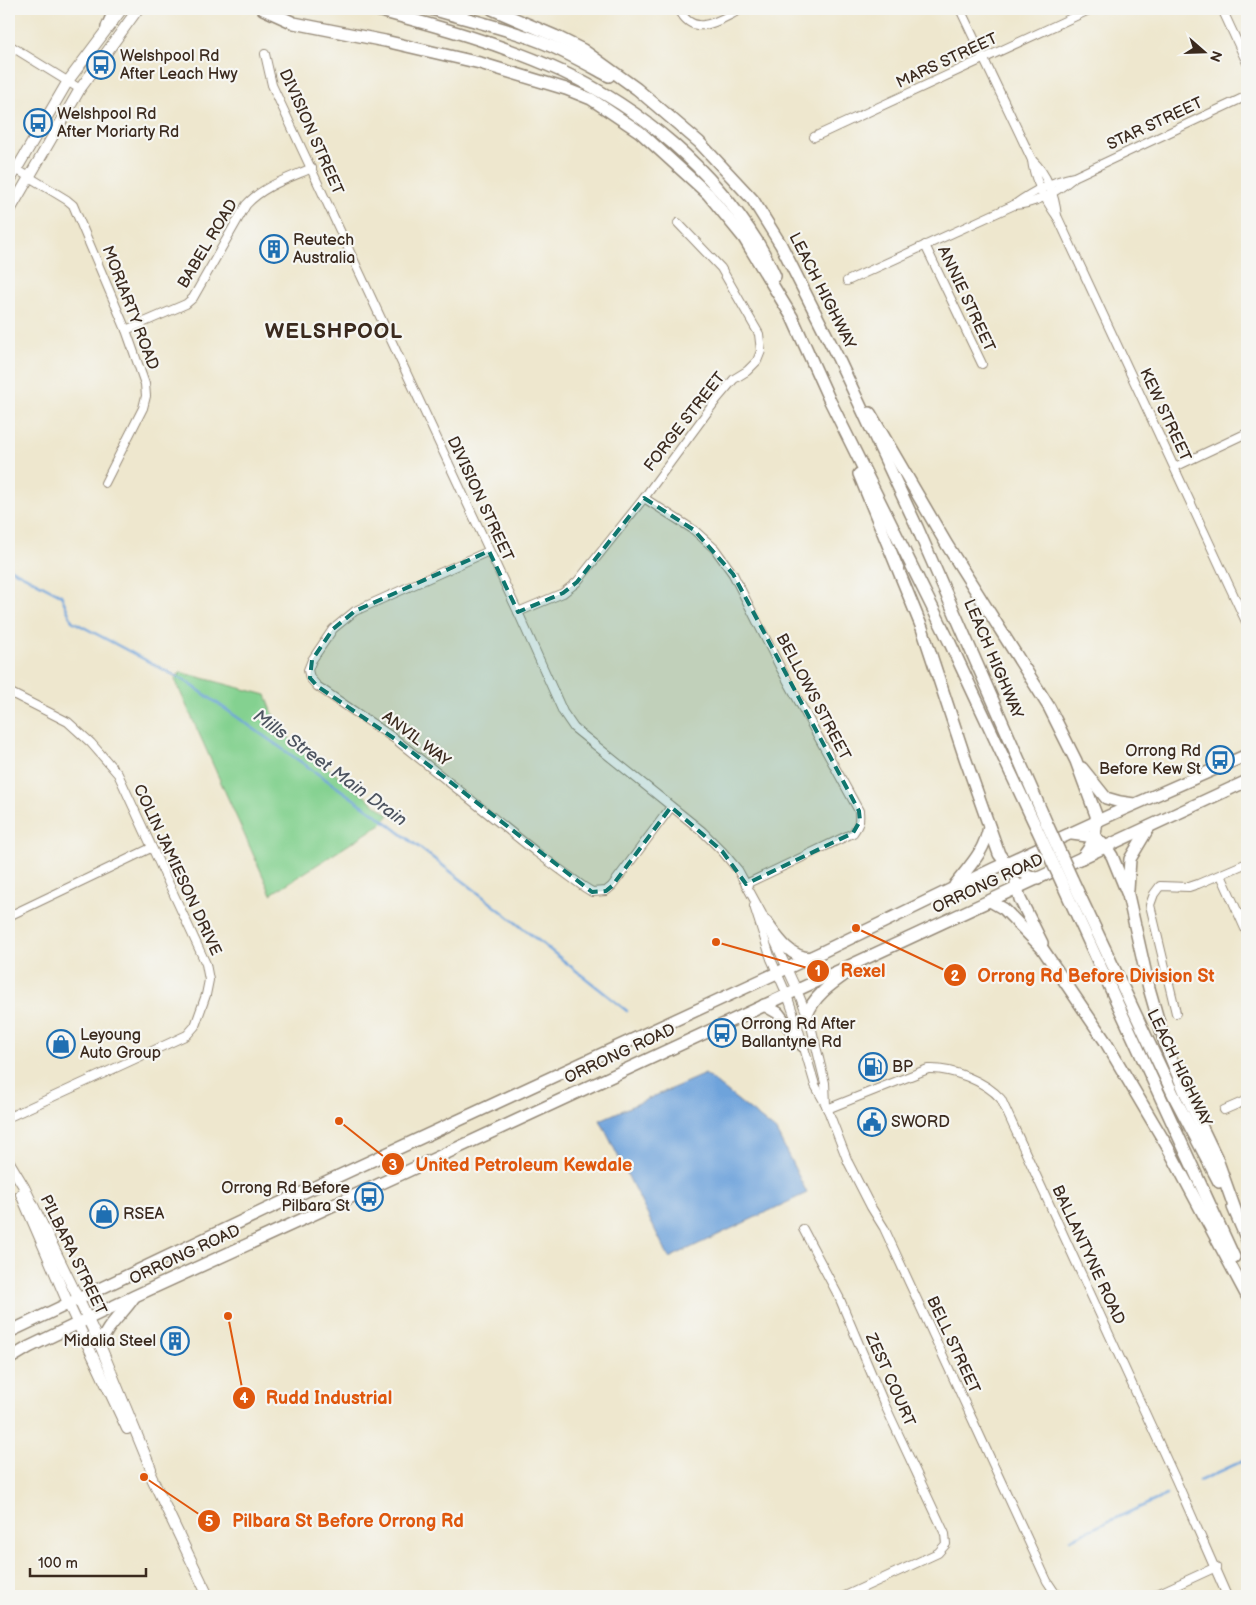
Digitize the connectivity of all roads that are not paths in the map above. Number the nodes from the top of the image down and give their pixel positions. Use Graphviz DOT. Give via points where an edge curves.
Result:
graph roads {
  1 [pos="115,9"];
  2 [pos="122,9"];
  3 [pos="138,9"];
  4 [pos="263,9"];
  5 [pos="373,9"];
  6 [pos="431,9"];
  7 [pos="492,9"];
  8 [pos="742,9"];
  9 [pos="960,9"];
  10 [pos="1091,9"];
  11 [pos="1222,9"];
  12 [pos="681,12"];
  13 [pos="107,27"];
  14 [pos="9,45"];
  15 [pos="264,54"];
  16 [pos="983,59"];
  17 [pos="1247,63"];
  18 [pos="68,81"];
  19 [pos="80,89"];
  20 [pos="1247,96"];
  21 [pos="671,117"];
  22 [pos="54,132"];
  23 [pos="814,137"];
  24 [pos="26,151"];
  25 [pos="312,168"];
  26 [pos="16,169"];
  27 [pos="29,176"];
  28 [pos="9,182"];
  29 [pos="1047,191"];
  30 [pos="9,212"];
  31 [pos="678,223"];
  32 [pos="926,245"];
  33 [pos="847,281"];
  34 [pos="792,317"];
  35 [pos="126,330"];
  36 [pos="838,358"];
  37 [pos="982,364"];
  38 [pos="829,399"];
  39 [pos="1247,433"];
  40 [pos="1175,467"];
  41 [pos="105,483"];
  42 [pos="644,498"];
  43 [pos="489,551"];
  44 [pos="518,612"];
  45 [pos="1247,624"];
  46 [pos="9,692"];
  47 [pos="1247,755"];
  48 [pos="1076,762"];
  49 [pos="1247,782"];
  50 [pos="1135,804"];
  51 [pos="671,807"];
  52 [pos="1097,821"];
  53 [pos="989,827"];
  54 [pos="1042,827"];
  55 [pos="1149,828"];
  56 [pos="1070,834"];
  57 [pos="1095,837"];
  58 [pos="152,848"];
  59 [pos="1106,848"];
  60 [pos="1029,852"];
  61 [pos="1081,859"];
  62 [pos="1005,863"];
  63 [pos="1247,863"];
  64 [pos="1017,871"];
  65 [pos="1221,876"];
  66 [pos="1038,879"];
  67 [pos="1067,881"];
  68 [pos="746,884"];
  69 [pos="952,888"];
  70 [pos="1017,889"];
  71 [pos="1128,895"];
  72 [pos="752,898"];
  73 [pos="990,901"];
  74 [pos="9,916"];
  75 [pos="766,922"];
  76 [pos="1247,933"];
  77 [pos="878,952"];
  78 [pos="810,958"];
  79 [pos="1050,959"];
  80 [pos="781,971"];
  81 [pos="792,992"];
  82 [pos="764,1005"];
  83 [pos="1176,1013"];
  84 [pos="807,1015"];
  85 [pos="803,1046"];
  86 [pos="1247,1100"];
  87 [pos="826,1107"];
  88 [pos="1224,1110"];
  89 [pos="9,1117"];
  90 [pos="9,1163"];
  91 [pos="1236,1212"];
  92 [pos="803,1229"];
  93 [pos="1247,1240"];
  94 [pos="1247,1288"];
  95 [pos="135,1296"];
  96 [pos="1247,1296"];
  97 [pos="73,1300"];
  98 [pos="83,1321"];
  99 [pos="9,1332"];
  100 [pos="100,1345"];
  101 [pos="9,1359"];
  102 [pos="150,1474"];
  103 [pos="1216,1567"];
  104 [pos="208,1596"];
  105 [pos="845,1596"];
  106 [pos="1057,1596"];
  107 [pos="1154,1596"];
  108 [pos="1227,1596"];
  1 -- 13 [label="highway"];
  2 -- 13 [label="main road"];
  3 -- 19 [label="main road"];
  4 -- 34 [label="highway" via="294,23 480,63 591,99 640,132 708,194 744,238"];
  5 -- 34 [label="highway" via="457,32 549,66 613,100 654,127 698,166 733,207 758,243"];
  6 -- 21 [label="highway" via="537,40 610,77"];
  7 -- 21 [label="highway" via="583,50"];
  8 -- 12 [label="street" via="704,26 692,25"];
  9 -- 16 [label="street, KEW STREET"];
  10 -- 16 [label="street, MARS STREET"];
  11 -- 17 [label="street"];
  13 -- 18 [label="main road"];
  14 -- 18 [label="street"];
  15 -- 25 [label="street, DIVISION STREET" via="272,85"];
  16 -- 23 [label="street, MARS STREET"];
  16 -- 29 [label="street, KEW STREET" via="1032,160 1033,172"];
  18 -- 19 [label="street"];
  18 -- 24 [label="main road"];
  19 -- 22 [label="main road"];
  20 -- 29 [label="street, STAR STREET" via="1074,177 1058,180"];
  21 -- 36 [label="highway, LEACH HIGHWAY" via="753,200 781,245"];
  22 -- 24 [label="main road" via="36,151"];
  22 -- 27 [label="main road"];
  24 -- 26 [label="main road"];
  25 -- 35 [label="street, BABEL ROAD" via="253,197 198,291 186,304"];
  25 -- 43 [label="street, DIVISION STREET"];
  26 -- 27 [label="street, MORIARTY ROAD"];
  26 -- 28 [label="main road"];
  27 -- 30 [label="main road"];
  27 -- 35 [label="street, MORIARTY ROAD" via="73,206"];
  29 -- 32 [label="street, STAR STREET" via="1024,197 1014,205"];
  29 -- 40 [label="street, KEW STREET"];
  31 -- 42 [label="street, FORGE STREET" via="721,268 759,334 761,351 747,371 734,379 717,398"];
  32 -- 33 [label="street, STAR STREET"];
  32 -- 37 [label="street, ANNIE STREET"];
  34 -- 38 [label="highway, LEACH HIGHWAY"];
  35 -- 41 [label="street, MORIARTY ROAD" via="145,384 146,396"];
  36 -- 48 [label="highway" via="947,545 1049,708"];
  36 -- 54 [label="highway, LEACH HIGHWAY" via="921,536"];
  38 -- 53 [label="highway" via="922,628"];
  38 -- 54 [label="highway, LEACH HIGHWAY"];
  39 -- 40 [label="street"];
  40 -- 45 [label="street, KEW STREET"];
  42 -- 44 [label="street, FORGE STREET" via="577,582 563,593"];
  42 -- 68 [label="street, BELLOWS STREET" via="694,530 733,574 859,812 860,821 853,832"];
  43 -- 44 [label="street, DIVISION STREET"];
  43 -- 51 [label="street, ANVIL WAY" via="355,611 334,629 312,660 308,670 310,678 395,739 536,852 592,892 606,891 612,886"];
  44 -- 51 [label="street, DIVISION STREET" via="568,721"];
  46 -- 58 [label="street, COLIN JAMIESON DRIVE" via="68,722 91,743 118,774"];
  47 -- 50 [label="highway, ORRONG ROAD"];
  48 -- 50 [label="highway" via="1106,798"];
  48 -- 52 [label="highway"];
  49 -- 55 [label="highway, ORRONG ROAD"];
  50 -- 52 [label="highway, ORRONG ROAD"];
  51 -- 68 [label="street, DIVISION STREET" via="712,840"];
  52 -- 56 [label="highway, ORRONG ROAD"];
  52 -- 57 [label="highway"];
  53 -- 62 [label="highway"];
  53 -- 69 [label="highway" via="979,855"];
  54 -- 67 [label="highway, LEACH HIGHWAY, bridge"];
  55 -- 59 [label="highway, ORRONG ROAD"];
  55 -- 71 [label="highway" via="1130,859"];
  56 -- 57 [label="highway"];
  56 -- 60 [label="highway, ORRONG ROAD"];
  57 -- 59 [label="highway"];
  57 -- 61 [label="highway"];
  58 -- 74 [label="street"];
  58 -- 89 [label="street, COLIN JAMIESON DRIVE" via="206,964 209,980 196,1026 187,1035"];
  59 -- 61 [label="highway, ORRONG ROAD"];
  59 -- 71 [label="highway"];
  60 -- 62 [label="highway, ORRONG ROAD"];
  60 -- 64 [label="highway"];
  61 -- 66 [label="highway, ORRONG ROAD"];
  62 -- 64 [label="highway"];
  62 -- 69 [label="highway, ORRONG ROAD"];
  63 -- 65 [label="street"];
  64 -- 66 [label="highway"];
  64 -- 70 [label="highway"];
  65 -- 76 [label="street"];
  65 -- 83 [label="street" via="1189,887 1160,886 1150,905"];
  66 -- 70 [label="highway, ORRONG ROAD"];
  67 -- 91 [label="highway, LEACH HIGHWAY" via="1198,1144"];
  67 -- 94 [label="highway, LEACH HIGHWAY"];
  68 -- 72 [label="street, DIVISION STREET"];
  69 -- 78 [label="highway, ORRONG ROAD"];
  70 -- 73 [label="highway, ORRONG ROAD"];
  70 -- 79 [label="highway"];
  71 -- 91 [label="highway" via="1166,1047 1217,1160"];
  72 -- 75 [label="street, DIVISION STREET"];
  72 -- 80 [label="street, DIVISION STREET" via="757,918"];
  73 -- 77 [label="highway, ORRONG ROAD"];
  73 -- 79 [label="highway" via="1004,909"];
  75 -- 78 [label="highway" via="784,946"];
  75 -- 80 [label="street, DIVISION STREET"];
  77 -- 81 [label="highway, ORRONG ROAD"];
  77 -- 84 [label="highway" via="819,995"];
  78 -- 80 [label="highway, ORRONG ROAD"];
  79 -- 96 [label="highway" via="1105,1040"];
  80 -- 81 [label="street"];
  80 -- 81 [label="street"];
  80 -- 97 [label="highway, ORRONG ROAD"];
  81 -- 82 [label="highway, ORRONG ROAD"];
  81 -- 84 [label="street, BELL STREET"];
  81 -- 85 [label="street, BELL STREET"];
  82 -- 85 [label="highway" via="778,1013"];
  82 -- 95 [label="highway, ORRONG ROAD"];
  84 -- 87 [label="street, BELL STREET" via="825,1083"];
  85 -- 87 [label="street, BELL STREET" via="815,1085"];
  86 -- 88 [label="street"];
  87 -- 103 [label="street, BALLANTYNE ROAD" via="928,1069 945,1070 968,1078 988,1088 1001,1100"];
  87 -- 106 [label="street, BELL STREET" via="848,1162 884,1228"];
  90 -- 97 [label="main road, PILBARA STREET" via="16,1184"];
  91 -- 93 [label="highway, LEACH HIGHWAY"];
  92 -- 105 [label="street, ZEST COURT" via="839,1297 945,1534 946,1544 938,1553"];
  95 -- 98 [label="highway, ORRONG ROAD"];
  95 -- 100 [label="highway" via="106,1330"];
  97 -- 98 [label="main road, PILBARA STREET"];
  97 -- 99 [label="highway, ORRONG ROAD"];
  98 -- 100 [label="main road, PILBARA STREET"];
  98 -- 101 [label="highway, ORRONG ROAD"];
  98 -- 102 [label="main road, PILBARA STREET"];
  100 -- 102 [label="main road, PILBARA STREET" via="151,1468"];
  102 -- 104 [label="main road, PILBARA STREET"];
  103 -- 107 [label="street"];
  103 -- 108 [label="street, BALLANTYNE ROAD"];
}
